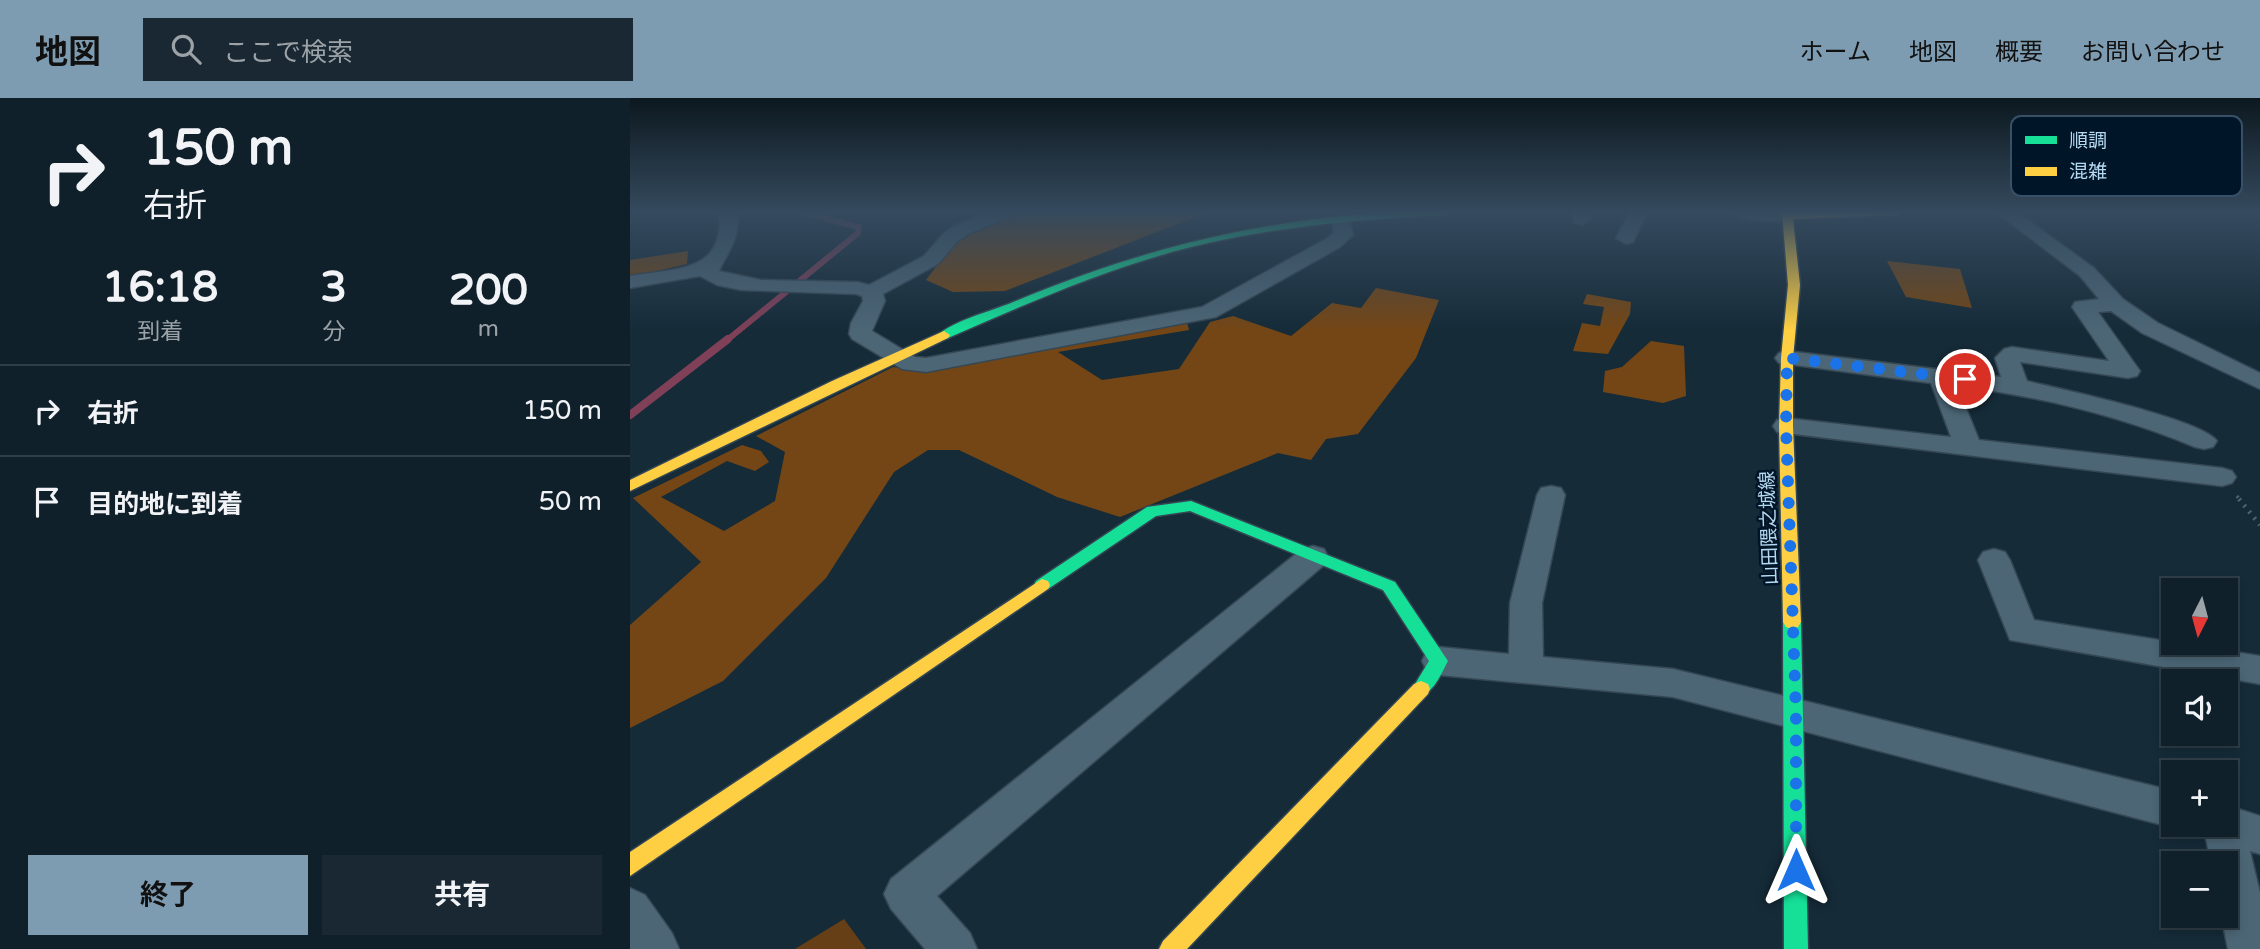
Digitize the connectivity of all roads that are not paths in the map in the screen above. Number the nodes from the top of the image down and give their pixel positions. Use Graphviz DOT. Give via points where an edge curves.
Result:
graph roads {
  1 [pos="720,252"];
  2 [pos="938,252"];
  3 [pos="1164,252"];
  4 [pos="1317,252"];
  5 [pos="1791,252"];
  6 [pos="2059,252"];
  7 [pos="708,267"];
  8 [pos="630,282"];
  9 [pos="871,292"];
  10 [pos="2115,304"];
  11 [pos="894,355"];
  12 [pos="1787,358"];
  13 [pos="1940,375"];
  14 [pos="2260,382"];
  15 [pos="2016,386"];
  16 [pos="1786,426"];
  17 [pos="2204,441"];
  18 [pos="1969,448"];
  19 [pos="2222,477"];
  20 [pos="630,486"];
  21 [pos="1551,495"];
  22 [pos="1313,557"];
  23 [pos="1994,560"];
  24 [pos="1439,661"];
  25 [pos="1526,668"];
  26 [pos="2260,670"];
  27 [pos="1796,713"];
  28 [pos="2161,807"];
  29 [pos="2238,828"];
  30 [pos="2260,835"];
  31 [pos="2227,837"];
  32 [pos="630,865"];
  33 [pos="630,910"];
  34 [pos="656,949"];
  35 [pos="954,949"];
  36 [pos="1171,949"];
  37 [pos="1796,949"];
  38 [pos="2252,949"];
  1 -- 7 [label="street"];
  2 -- 9 [label="street"];
  3 -- 11 [label="street"];
  4 -- 11 [label="street" via="1208,312 926,365"];
  5 -- 12 [label="street, 山田隈之城線" via="1794,285"];
  6 -- 10 [label="street" via="2087,272"];
  7 -- 8 [label="street"];
  7 -- 9 [label="street" via="710,275 718,279"];
  9 -- 11 [label="street" via="874,301 860,334"];
  10 -- 14 [label="street" via="2150,328"];
  10 -- 15 [label="street" via="2083,307 2128,372 2012,354 2007,358"];
  11 -- 20 [label="street"];
  12 -- 13 [label="street"];
  12 -- 16 [label="street, 山田隈之城線"];
  13 -- 15 [label="street"];
  13 -- 18 [label="street"];
  15 -- 17 [label="street" via="2126,413"];
  16 -- 18 [label="street"];
  16 -- 27 [label="street, 山田隈之城線"];
  18 -- 19 [label="street"];
  21 -- 25 [label="street" via="1527,603"];
  22 -- 24 [label="street" via="1389,586"];
  22 -- 32 [label="street" via="1191,506 1152,511"];
  22 -- 35 [label="street" via="906,894"];
  23 -- 26 [label="street" via="2022,631"];
  24 -- 25 [label="street"];
  24 -- 36 [label="street" via="1416,697"];
  25 -- 27 [label="street" via="1673,683"];
  27 -- 28 [label="street"];
  27 -- 37 [label="street, 山田隈之城線"];
  29 -- 30 [label="street"];
  31 -- 38 [label="street"];
  33 -- 34 [label="street"];
}
